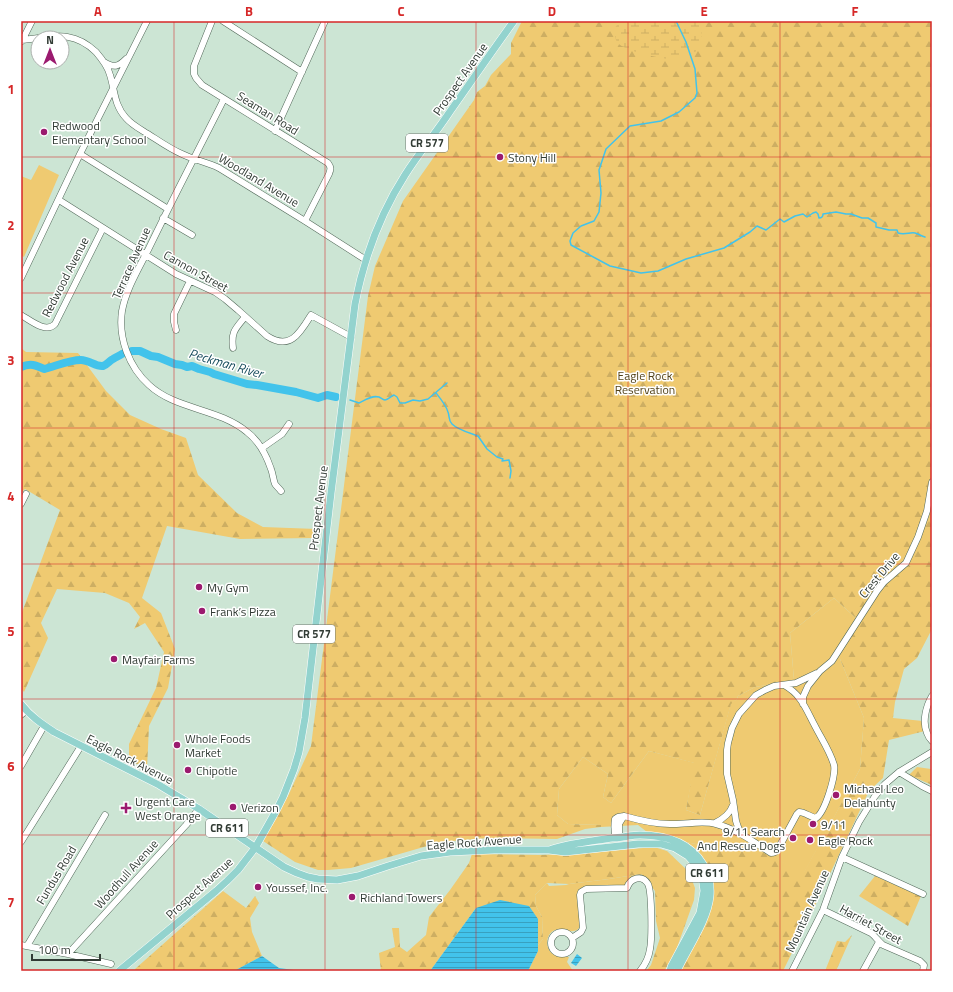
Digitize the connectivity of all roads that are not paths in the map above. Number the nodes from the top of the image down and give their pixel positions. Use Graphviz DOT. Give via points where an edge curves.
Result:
graph roads {
  1 [pos="147,21"];
  2 [pos="212,21"];
  3 [pos="223,21"];
  4 [pos="325,21"];
  5 [pos="514,21"];
  6 [pos="31,23"];
  7 [pos="70,38"];
  8 [pos="21,41"];
  9 [pos="129,57"];
  10 [pos="104,62"];
  11 [pos="302,72"];
  12 [pos="113,90"];
  13 [pos="224,99"];
  14 [pos="276,130"];
  15 [pos="80,154"];
  16 [pos="194,159"];
  17 [pos="59,200"];
  18 [pos="168,209"];
  19 [pos="163,218"];
  20 [pos="305,221"];
  21 [pos="103,228"];
  22 [pos="192,235"];
  23 [pos="145,255"];
  24 [pos="21,259"];
  25 [pos="366,260"];
  26 [pos="28,263"];
  27 [pos="21,278"];
  28 [pos="190,281"];
  29 [pos="21,315"];
  30 [pos="245,317"];
  31 [pos="176,330"];
  32 [pos="351,337"];
  33 [pos="233,348"];
  34 [pos="289,424"];
  35 [pos="262,448"];
  36 [pos="932,482"];
  37 [pos="281,491"];
  38 [pos="26,494"];
  39 [pos="21,504"];
  40 [pos="820,671"];
  41 [pos="784,685"];
  42 [pos="932,696"];
  43 [pos="21,704"];
  44 [pos="803,704"];
  45 [pos="24,713"];
  46 [pos="44,726"];
  47 [pos="932,742"];
  48 [pos="81,746"];
  49 [pos="932,752"];
  50 [pos="21,766"];
  51 [pos="899,772"];
  52 [pos="932,791"];
  53 [pos="733,803"];
  54 [pos="199,809"];
  55 [pos="105,815"];
  56 [pos="715,823"];
  57 [pos="741,834"];
  58 [pos="616,838"];
  59 [pos="21,842"];
  60 [pos="621,846"];
  61 [pos="255,848"];
  62 [pos="586,849"];
  63 [pos="549,850"];
  64 [pos="842,857"];
  65 [pos="923,894"];
  66 [pos="822,910"];
  67 [pos="572,938"];
  68 [pos="879,942"];
  69 [pos="24,945"];
  70 [pos="68,954"];
  71 [pos="111,964"];
  72 [pos="121,971"];
  73 [pos="640,971"];
  74 [pos="670,971"];
  75 [pos="677,971"];
  76 [pos="792,971"];
  77 [pos="863,971"];
  78 [pos="923,971"];
  1 -- 9 [label="street"];
  2 -- 13 [label="street, Seaman Road" via="195,64 194,74 202,85"];
  3 -- 11 [label="street"];
  4 -- 11 [label="street"];
  5 -- 25 [label="main road, Prospect Avenue / CR 577" via="406,174 387,208"];
  6 -- 8 [label="street"];
  7 -- 10 [label="street, Woodland Avenue" via="90,47"];
  9 -- 10 [label="street" via="116,66"];
  9 -- 12 [label="street"];
  10 -- 12 [label="street, Woodland Avenue"];
  11 -- 14 [label="street"];
  12 -- 15 [label="street"];
  12 -- 16 [label="street, Woodland Avenue" via="116,103 126,119 172,150"];
  13 -- 14 [label="street, Seaman Road"];
  13 -- 16 [label="street, Terrace Avenue"];
  14 -- 20 [label="street, Seaman Road" via="331,166 330,174"];
  15 -- 17 [label="street"];
  15 -- 18 [label="street"];
  16 -- 18 [label="street, Terrace Avenue"];
  16 -- 20 [label="street, Woodland Avenue" via="219,168"];
  17 -- 21 [label="street, Cannon Street"];
  17 -- 26 [label="street"];
  18 -- 19 [label="street, Terrace Avenue"];
  19 -- 22 [label="street"];
  19 -- 23 [label="street, Terrace Avenue"];
  20 -- 25 [label="street, Woodland Avenue"];
  21 -- 23 [label="street, Cannon Street"];
  21 -- 29 [label="street, Redwood Avenue" via="52,327 43,328"];
  23 -- 28 [label="street, Cannon Street"];
  23 -- 35 [label="street, Terrace Avenue" via="122,312 123,340 133,365 156,391 172,400 229,420 248,433"];
  24 -- 26 [label="street"];
  25 -- 32 [label="main road, Prospect Avenue / CR 577" via="357,294"];
  26 -- 27 [label="street"];
  28 -- 30 [label="street, Cannon Street" via="215,292"];
  28 -- 31 [label="street" via="174,314"];
  30 -- 32 [label="street, Cannon Street" via="274,341 282,342 297,336 312,315"];
  30 -- 33 [label="street" via="233,333"];
  32 -- 61 [label="main road, Prospect Avenue / CR 577" via="299,752 283,797"];
  34 -- 35 [label="street" via="282,434"];
  35 -- 37 [label="street, Terrace Avenue" via="275,484"];
  36 -- 40 [label="street, Crest Drive" via="927,511 906,563 884,582 833,658"];
  38 -- 39 [label="street"];
  40 -- 41 [label="street, Crest Drive" via="796,683"];
  40 -- 44 [label="street, Crest Drive" via="808,686"];
  41 -- 44 [label="street" via="791,689"];
  41 -- 53 [label="street, Crest Drive" via="774,686 756,695 739,714 732,728 728,742 727,774"];
  42 -- 47 [label="street" via="927,705 925,723"];
  43 -- 45 [label="main road, Eagle Rock Avenue / CR 611"];
  44 -- 57 [label="street" via="834,764 834,774 824,806 816,818 801,812 797,814 774,853"];
  45 -- 46 [label="main road, Eagle Rock Avenue / CR 611"];
  46 -- 48 [label="main road, Eagle Rock Avenue / CR 611"];
  46 -- 50 [label="street"];
  48 -- 54 [label="main road, Eagle Rock Avenue / CR 611" via="159,785"];
  48 -- 59 [label="street"];
  49 -- 51 [label="street, Mountain Avenue"];
  51 -- 52 [label="street"];
  51 -- 64 [label="street, Mountain Avenue" via="875,796"];
  53 -- 56 [label="street" via="728,814"];
  53 -- 57 [label="street, Crest Drive"];
  54 -- 61 [label="main road, Eagle Rock Avenue / CR 611"];
  54 -- 70 [label="street, Woodhull Avenue"];
  55 -- 69 [label="street, Fundus Road"];
  56 -- 57 [label="street"];
  56 -- 58 [label="street" via="669,824 624,816 615,819"];
  58 -- 60 [label="main road"];
  58 -- 62 [label="main road" via="614,842 592,845"];
  58 -- 63 [label="main road, Eagle Rock Avenue / CR 611" via="587,841"];
  58 -- 75 [label="main road, Eagle Rock Avenue / CR 611" via="639,835 672,839 689,848 704,866 710,886 708,906"];
  60 -- 62 [label="main road, Eagle Rock Avenue / CR 611"];
  60 -- 74 [label="main road, Eagle Rock Avenue / CR 611" via="661,844 675,848 688,856 702,876 704,891 700,913"];
  61 -- 63 [label="main road, Eagle Rock Avenue / CR 611" via="291,871 308,877 330,880 358,876 421,856 450,852"];
  61 -- 72 [label="main road, Prospect Avenue / CR 577" via="227,881"];
  62 -- 63 [label="main road, Eagle Rock Avenue / CR 611" via="565,852"];
  64 -- 65 [label="street"];
  64 -- 66 [label="street, Mountain Avenue"];
  66 -- 68 [label="street, Harriet Street" via="875,936"];
  66 -- 76 [label="street, Mountain Avenue"];
  67 -- 73 [label="street" via="583,928 580,899 582,891 627,888 632,880 643,879 649,887 651,937 650,949"];
  68 -- 77 [label="street"];
  68 -- 78 [label="street, Harriet Street" via="920,961 924,965"];
  69 -- 70 [label="street"];
  70 -- 71 [label="street"];
}
